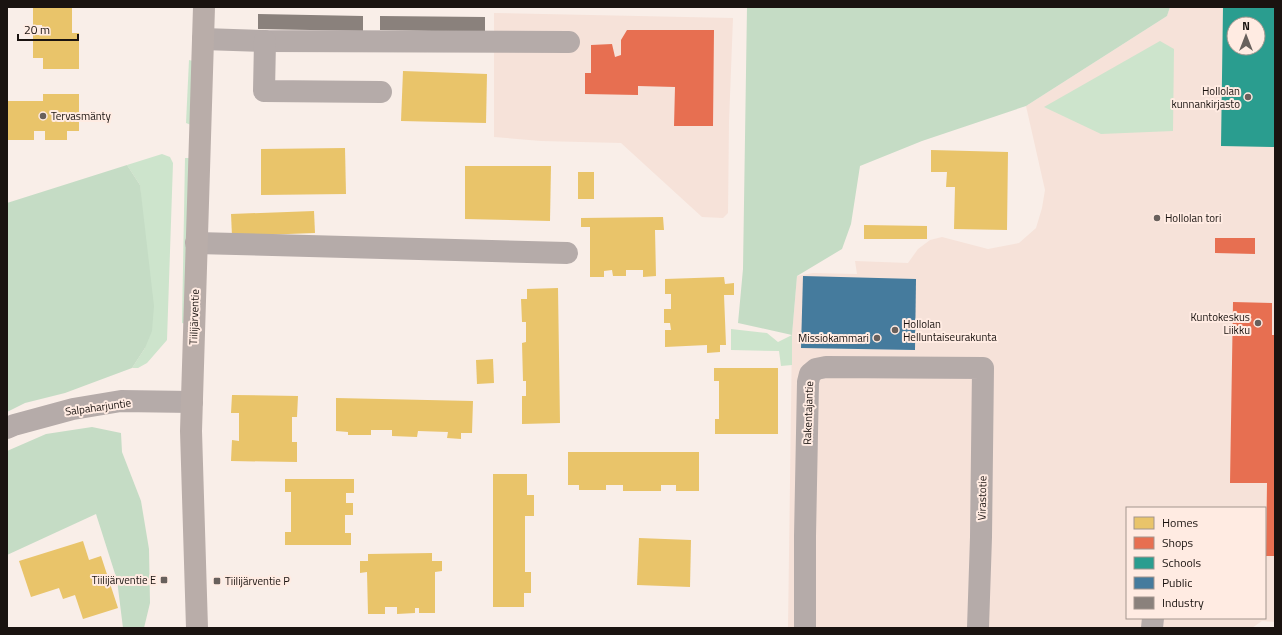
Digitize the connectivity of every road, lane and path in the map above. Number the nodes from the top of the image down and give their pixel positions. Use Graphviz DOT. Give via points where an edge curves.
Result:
graph roads {
  1 [pos="204,7"];
  2 [pos="203,39"];
  3 [pos="265,41"];
  4 [pos="569,42"];
  5 [pos="381,92"];
  6 [pos="196,243"];
  7 [pos="567,253"];
  8 [pos="983,368"];
  9 [pos="192,402"];
  10 [pos="7,428"];
  11 [pos="197,628"];
  12 [pos="805,628"];
  13 [pos="978,628"];
  1 -- 2 [label="main road, Tiilijärventie"];
  2 -- 3 [label="street"];
  2 -- 6 [label="main road, Tiilijärventie"];
  3 -- 4 [label="street"];
  3 -- 5 [label="street" via="264,91"];
  6 -- 7 [label="street"];
  6 -- 9 [label="main road, Tiilijärventie"];
  8 -- 12 [label="street, Rakentajantie" via="826,367 816,369 810,374"];
  8 -- 13 [label="street, Virastotie"];
  9 -- 10 [label="street, Salpaharjuntie" via="121,402 73,408"];
  9 -- 11 [label="main road, Tiilijärventie"];
}
